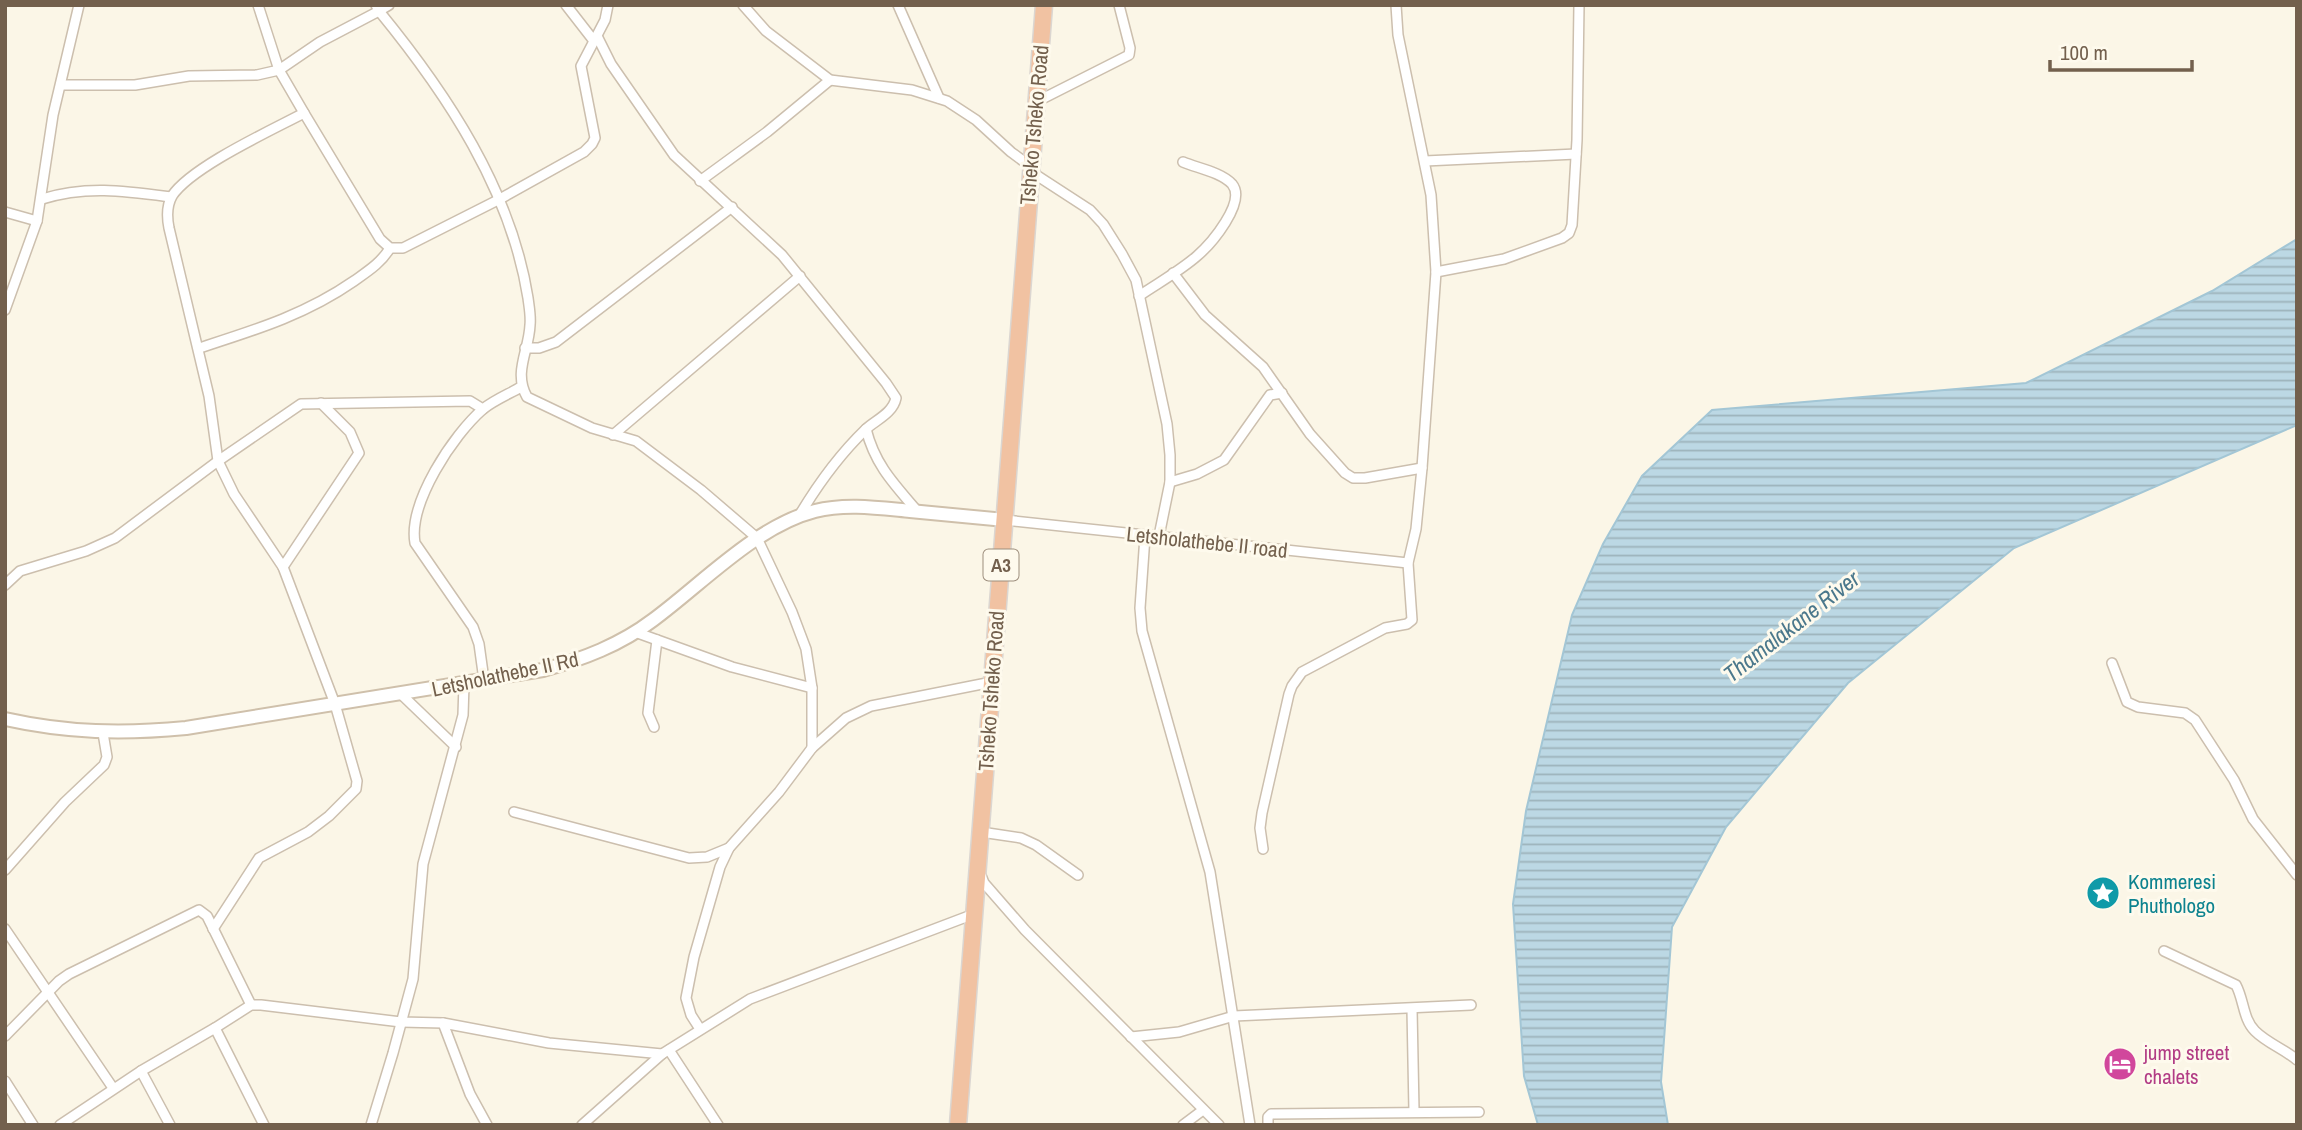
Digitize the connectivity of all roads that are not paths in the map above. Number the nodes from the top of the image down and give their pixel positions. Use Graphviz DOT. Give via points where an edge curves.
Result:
graph roads {
  1 [pos="79,5"];
  2 [pos="258,5"];
  3 [pos="389,5"];
  4 [pos="566,5"];
  5 [pos="608,5"];
  6 [pos="743,5"];
  7 [pos="898,5"];
  8 [pos="1044,5"];
  9 [pos="1119,5"];
  10 [pos="1396,5"];
  11 [pos="1579,5"];
  12 [pos="378,8"];
  13 [pos="596,38"];
  14 [pos="279,71"];
  15 [pos="830,80"];
  16 [pos="61,85"];
  17 [pos="939,99"];
  18 [pos="1036,102"];
  19 [pos="304,113"];
  20 [pos="1576,154"];
  21 [pos="1425,161"];
  22 [pos="1183,162"];
  23 [pos="1030,169"];
  24 [pos="700,181"];
  25 [pos="171,197"];
  26 [pos="42,199"];
  27 [pos="498,200"];
  28 [pos="732,207"];
  29 [pos="5,212"];
  30 [pos="37,221"];
  31 [pos="390,248"];
  32 [pos="1436,272"];
  33 [pos="1173,273"];
  34 [pos="800,276"];
  35 [pos="1139,296"];
  36 [pos="5,310"];
  37 [pos="199,348"];
  38 [pos="525,348"];
  39 [pos="521,387"];
  40 [pos="1283,393"];
  41 [pos="321,403"];
  42 [pos="483,409"];
  43 [pos="866,429"];
  44 [pos="613,435"];
  45 [pos="218,461"];
  46 [pos="1422,468"];
  47 [pos="1170,482"];
  48 [pos="918,512"];
  49 [pos="799,516"];
  50 [pos="1005,520"];
  51 [pos="1145,536"];
  52 [pos="1159,536"];
  53 [pos="757,538"];
  54 [pos="1408,564"];
  55 [pos="283,567"];
  56 [pos="5,584"];
  57 [pos="635,632"];
  58 [pos="657,640"];
  59 [pos="2112,663"];
  60 [pos="484,680"];
  61 [pos="992,682"];
  62 [pos="464,684"];
  63 [pos="811,688"];
  64 [pos="402,695"];
  65 [pos="335,704"];
  66 [pos="5,719"];
  67 [pos="654,727"];
  68 [pos="103,733"];
  69 [pos="456,747"];
  70 [pos="812,748"];
  71 [pos="514,812"];
  72 [pos="981,832"];
  73 [pos="729,848"];
  74 [pos="1262,849"];
  75 [pos="979,869"];
  76 [pos="5,870"];
  77 [pos="1078,875"];
  78 [pos="2297,875"];
  79 [pos="974,914"];
  80 [pos="5,929"];
  81 [pos="214,929"];
  82 [pos="2164,951"];
  83 [pos="48,992"];
  84 [pos="251,1005"];
  85 [pos="1471,1005"];
  86 [pos="1412,1009"];
  87 [pos="1234,1016"];
  88 [pos="401,1022"];
  89 [pos="443,1023"];
  90 [pos="215,1027"];
  91 [pos="700,1029"];
  92 [pos="5,1036"];
  93 [pos="1131,1037"];
  94 [pos="665,1052"];
  95 [pos="2297,1060"];
  96 [pos="141,1071"];
  97 [pos="5,1081"];
  98 [pos="113,1088"];
  99 [pos="1203,1110"];
  100 [pos="1414,1111"];
  101 [pos="1479,1112"];
  102 [pos="33,1125"];
  103 [pos="60,1125"];
  104 [pos="170,1125"];
  105 [pos="264,1125"];
  106 [pos="371,1125"];
  107 [pos="487,1125"];
  108 [pos="582,1125"];
  109 [pos="718,1125"];
  110 [pos="958,1125"];
  111 [pos="1183,1125"];
  112 [pos="1219,1125"];
  113 [pos="1250,1125"];
  114 [pos="1268,1125"];
  1 -- 16 [label="street"];
  2 -- 14 [label="street"];
  3 -- 12 [label="street"];
  4 -- 13 [label="street"];
  5 -- 13 [label="street"];
  6 -- 15 [label="street" via="766,31"];
  7 -- 17 [label="street"];
  8 -- 18 [label="highway, Tsheko Tsheko Road / A3"];
  9 -- 18 [label="street" via="1129,55"];
  10 -- 21 [label="street"];
  11 -- 20 [label="street"];
  12 -- 14 [label="street"];
  12 -- 27 [label="street" via="470,140"];
  13 -- 24 [label="street" via="674,155"];
  13 -- 27 [label="street" via="581,66 594,130 592,144"];
  14 -- 16 [label="street" via="189,76 135,85"];
  14 -- 19 [label="street"];
  15 -- 17 [label="street" via="912,90"];
  15 -- 24 [label="street"];
  16 -- 26 [label="street"];
  17 -- 23 [label="street" via="976,120"];
  18 -- 23 [label="highway, Tsheko Tsheko Road / A3"];
  19 -- 25 [label="street" via="219,159"];
  19 -- 31 [label="street" via="380,239"];
  20 -- 21 [label="street"];
  20 -- 32 [label="street" via="1568,235 1504,260"];
  21 -- 32 [label="street" via="1435,226"];
  22 -- 33 [label="street" via="1228,181 1237,197 1228,218 1198,256"];
  23 -- 35 [label="street" via="1079,201 1103,224 1129,267"];
  23 -- 50 [label="highway, Tsheko Tsheko Road / A3"];
  24 -- 28 [label="street"];
  25 -- 26 [label="street" via="96,189"];
  25 -- 37 [label="street" via="167,221"];
  26 -- 30 [label="street"];
  27 -- 31 [label="street" via="403,248"];
  27 -- 38 [label="street" via="522,266 530,325"];
  28 -- 34 [label="street"];
  28 -- 38 [label="street" via="556,342"];
  29 -- 30 [label="street"];
  30 -- 36 [label="street"];
  31 -- 37 [label="street" via="376,265 312,307"];
  32 -- 46 [label="street"];
  33 -- 35 [label="street"];
  33 -- 40 [label="street" via="1205,315 1263,366"];
  34 -- 43 [label="street" via="895,398 890,410"];
  34 -- 44 [label="street"];
  35 -- 47 [label="street" via="1167,424"];
  37 -- 45 [label="street"];
  38 -- 39 [label="street"];
  39 -- 42 [label="street"];
  39 -- 44 [label="street" via="536,403"];
  40 -- 46 [label="street" via="1322,449 1353,478"];
  40 -- 47 [label="street" via="1270,395 1224,460"];
  41 -- 42 [label="street" via="470,401"];
  41 -- 45 [label="street" via="297,406"];
  41 -- 55 [label="street" via="350,432 359,453"];
  42 -- 60 [label="street" via="456,438 432,476 413,530 415,543 473,627"];
  43 -- 48 [label="street" via="882,470"];
  43 -- 49 [label="street" via="831,468"];
  44 -- 53 [label="street" via="645,446"];
  45 -- 55 [label="street" via="234,494"];
  45 -- 56 [label="street" via="115,538 20,572"];
  46 -- 54 [label="street"];
  47 -- 52 [label="street"];
  48 -- 49 [label="street, Letsholathebe II Rd" via="862,506"];
  48 -- 50 [label="street, Letsholathebe II Rd"];
  49 -- 53 [label="street, Letsholathebe II Rd"];
  50 -- 51 [label="street, Letsholathebe II road"];
  50 -- 61 [label="highway, Tsheko Tsheko Road / A3"];
  51 -- 52 [label="street, Letsholathebe II road"];
  51 -- 87 [label="street" via="1142,631 1210,872"];
  52 -- 54 [label="street, Letsholathebe II road"];
  53 -- 57 [label="street, Letsholathebe II Rd"];
  53 -- 63 [label="street" via="799,627"];
  54 -- 74 [label="street" via="1410,623 1363,639 1302,672 1292,686 1262,813"];
  55 -- 65 [label="street"];
  57 -- 58 [label="street"];
  57 -- 60 [label="street, Letsholathebe II Rd" via="572,662"];
  58 -- 63 [label="street"];
  58 -- 67 [label="street" via="648,713"];
  59 -- 78 [label="street" via="2127,702 2185,713 2195,720 2253,819"];
  60 -- 62 [label="street, Letsholathebe II Rd"];
  61 -- 70 [label="street" via="871,706 846,718"];
  61 -- 72 [label="highway, Tsheko Tsheko Road / A3"];
  62 -- 64 [label="street, Letsholathebe II Rd"];
  62 -- 69 [label="street" via="465,707"];
  63 -- 70 [label="street"];
  64 -- 65 [label="street, Letsholathebe II Rd"];
  64 -- 69 [label="street"];
  65 -- 68 [label="street, Letsholathebe II Rd" via="186,728"];
  65 -- 81 [label="street" via="356,789 308,832 259,858"];
  66 -- 68 [label="street, Letsholathebe II Rd"];
  68 -- 76 [label="street" via="104,765"];
  69 -- 88 [label="street" via="423,863 415,969"];
  70 -- 73 [label="street"];
  71 -- 73 [label="street" via="689,858"];
  72 -- 75 [label="highway, Tsheko Tsheko Road / A3"];
  72 -- 77 [label="street" via="1021,838"];
  73 -- 91 [label="street" via="688,984 687,1005"];
  75 -- 79 [label="highway, Tsheko Tsheko Road / A3"];
  75 -- 93 [label="street" via="997,900"];
  79 -- 91 [label="street" via="750,999"];
  79 -- 110 [label="highway, Tsheko Tsheko Road / A3"];
  80 -- 83 [label="street"];
  81 -- 83 [label="street" via="200,910 79,968"];
  81 -- 84 [label="street"];
  82 -- 95 [label="street" via="2236,985 2254,1030"];
  83 -- 92 [label="street"];
  83 -- 98 [label="street"];
  84 -- 88 [label="street"];
  84 -- 90 [label="street"];
  85 -- 86 [label="street"];
  86 -- 87 [label="street"];
  86 -- 100 [label="street"];
  87 -- 93 [label="street" via="1179,1032"];
  87 -- 113 [label="street"];
  88 -- 89 [label="street"];
  88 -- 106 [label="street"];
  89 -- 94 [label="street" via="549,1043"];
  89 -- 107 [label="street" via="472,1101"];
  90 -- 96 [label="street"];
  90 -- 105 [label="street"];
  91 -- 94 [label="street"];
  93 -- 99 [label="street"];
  94 -- 108 [label="street"];
  94 -- 109 [label="street"];
  96 -- 98 [label="street"];
  96 -- 104 [label="street"];
  97 -- 102 [label="street"];
  98 -- 103 [label="street"];
  99 -- 111 [label="street"];
  99 -- 112 [label="street"];
  100 -- 101 [label="street"];
  100 -- 114 [label="street" via="1271,1114"];
}
